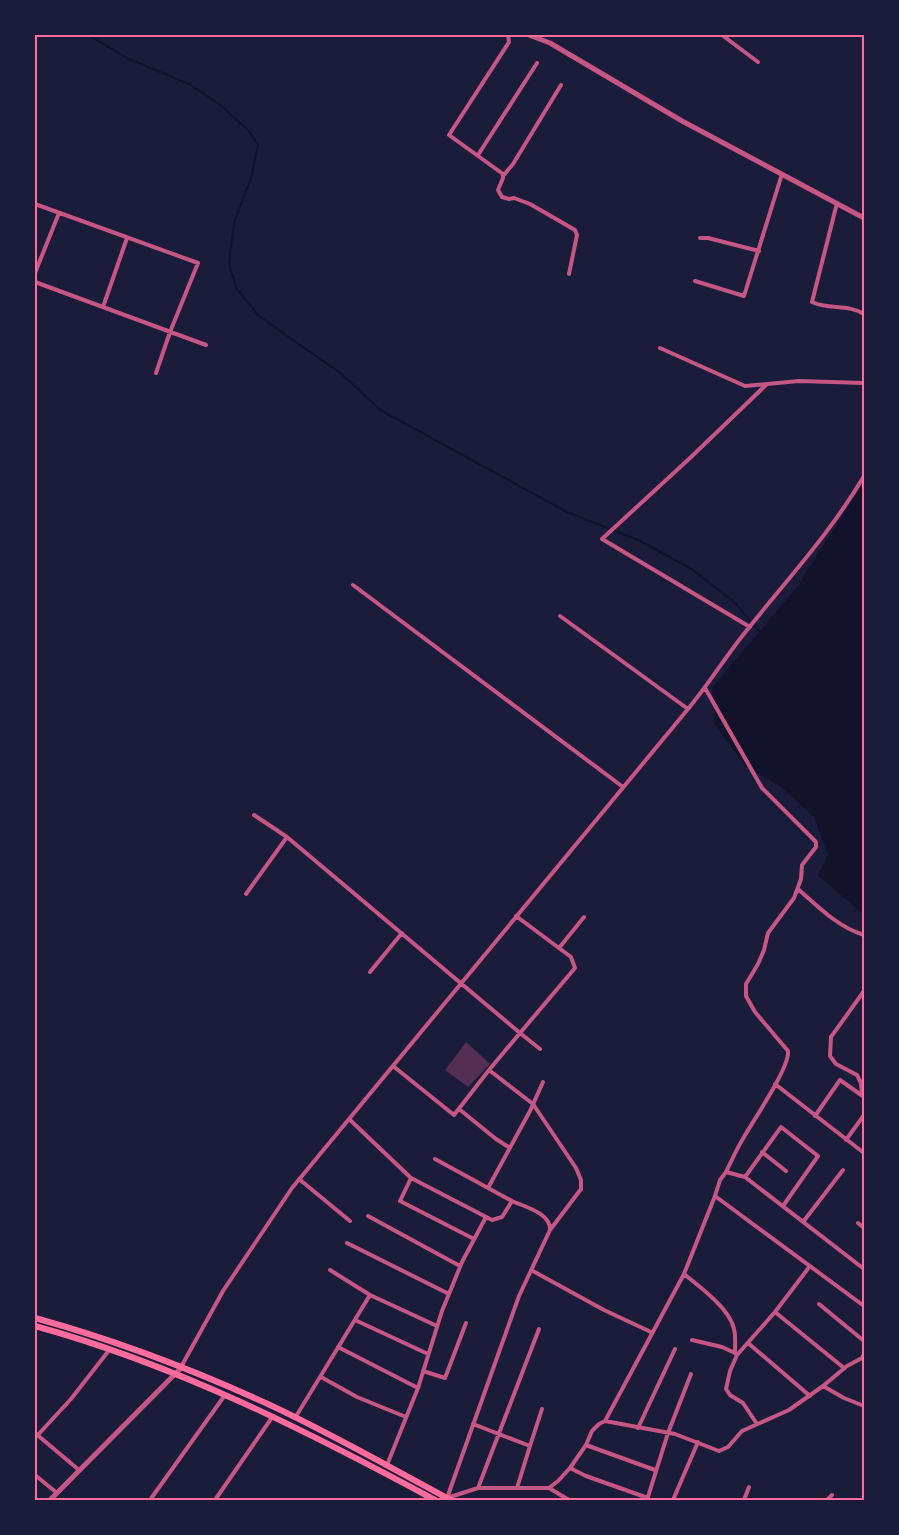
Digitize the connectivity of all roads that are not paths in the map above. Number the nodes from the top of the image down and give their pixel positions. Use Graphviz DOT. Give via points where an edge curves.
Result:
graph roads {
  1 [pos="508,35"];
  2 [pos="528,35"];
  3 [pos="722,35"];
  4 [pos="539,37"];
  5 [pos="758,62"];
  6 [pos="537,63"];
  7 [pos="561,85"];
  8 [pos="478,155"];
  9 [pos="782,174"];
  10 [pos="503,176"];
  11 [pos="837,203"];
  12 [pos="35,204"];
  13 [pos="59,213"];
  14 [pos="864,218"];
  15 [pos="127,238"];
  16 [pos="700,238"];
  17 [pos="759,251"];
  18 [pos="35,273"];
  19 [pos="568,274"];
  20 [pos="695,281"];
  21 [pos="35,282"];
  22 [pos="102,307"];
  23 [pos="864,314"];
  24 [pos="170,332"];
  25 [pos="206,345"];
  26 [pos="660,348"];
  27 [pos="156,373"];
  28 [pos="864,383"];
  29 [pos="767,384"];
  30 [pos="864,476"];
  31 [pos="354,585"];
  32 [pos="560,616"];
  33 [pos="750,627"];
  34 [pos="705,688"];
  35 [pos="688,709"];
  36 [pos="624,787"];
  37 [pos="254,815"];
  38 [pos="287,837"];
  39 [pos="798,888"];
  40 [pos="246,894"];
  41 [pos="516,916"];
  42 [pos="584,917"];
  43 [pos="402,932"];
  44 [pos="864,936"];
  45 [pos="559,948"];
  46 [pos="370,972"];
  47 [pos="461,982"];
  48 [pos="864,991"];
  49 [pos="520,1033"];
  50 [pos="540,1049"];
  51 [pos="392,1066"];
  52 [pos="489,1070"];
  53 [pos="543,1082"];
  54 [pos="775,1084"];
  55 [pos="863,1096"];
  56 [pos="533,1104"];
  57 [pos="459,1109"];
  58 [pos="864,1114"];
  59 [pos="815,1116"];
  60 [pos="349,1119"];
  61 [pos="846,1140"];
  62 [pos="510,1148"];
  63 [pos="762,1152"];
  64 [pos="864,1153"];
  65 [pos="435,1159"];
  66 [pos="843,1170"];
  67 [pos="786,1171"];
  68 [pos="726,1172"];
  69 [pos="744,1177"];
  70 [pos="411,1178"];
  71 [pos="299,1179"];
  72 [pos="488,1188"];
  73 [pos="715,1196"];
  74 [pos="512,1201"];
  75 [pos="782,1206"];
  76 [pos="368,1216"];
  77 [pos="486,1217"];
  78 [pos="350,1221"];
  79 [pos="804,1222"];
  80 [pos="858,1223"];
  81 [pos="864,1228"];
  82 [pos="550,1230"];
  83 [pos="474,1240"];
  84 [pos="347,1243"];
  85 [pos="460,1266"];
  86 [pos="810,1266"];
  87 [pos="864,1269"];
  88 [pos="330,1270"];
  89 [pos="531,1270"];
  90 [pos="684,1274"];
  91 [pos="449,1294"];
  92 [pos="370,1295"];
  93 [pos="819,1304"];
  94 [pos="864,1306"];
  95 [pos="775,1312"];
  96 [pos="35,1318"];
  97 [pos="355,1320"];
  98 [pos="466,1323"];
  99 [pos="35,1326"];
  100 [pos="437,1326"];
  101 [pos="539,1329"];
  102 [pos="652,1332"];
  103 [pos="692,1340"];
  104 [pos="864,1341"];
  105 [pos="748,1343"];
  106 [pos="338,1347"];
  107 [pos="110,1349"];
  108 [pos="674,1349"];
  109 [pos="428,1354"];
  110 [pos="736,1354"];
  111 [pos="863,1357"];
  112 [pos="181,1368"];
  113 [pos="844,1368"];
  114 [pos="423,1371"];
  115 [pos="175,1373"];
  116 [pos="691,1374"];
  117 [pos="320,1377"];
  118 [pos="823,1386"];
  119 [pos="418,1388"];
  120 [pos="226,1395"];
  121 [pos="810,1396"];
  122 [pos="864,1406"];
  123 [pos="542,1409"];
  124 [pos="273,1416"];
  125 [pos="406,1417"];
  126 [pos="296,1418"];
  127 [pos="605,1421"];
  128 [pos="473,1424"];
  129 [pos="757,1424"];
  130 [pos="638,1428"];
  131 [pos="668,1433"];
  132 [pos="499,1434"];
  133 [pos="36,1435"];
  134 [pos="698,1442"];
  135 [pos="586,1445"];
  136 [pos="530,1446"];
  137 [pos="386,1465"];
  138 [pos="570,1468"];
  139 [pos="79,1470"];
  140 [pos="655,1470"];
  141 [pos="35,1474"];
  142 [pos="749,1487"];
  143 [pos="478,1488"];
  144 [pos="517,1488"];
  145 [pos="548,1488"];
  146 [pos="57,1493"];
  147 [pos="832,1495"];
  148 [pos="448,1499"];
  149 [pos="647,1499"];
  150 [pos="744,1499"];
  151 [pos="50,1500"];
  152 [pos="150,1500"];
  153 [pos="215,1500"];
  154 [pos="435,1500"];
  155 [pos="569,1500"];
  156 [pos="673,1500"];
  157 [pos="750,1500"];
  158 [pos="827,1500"];
  1 -- 8 [label="street" via="509,42 449,135"];
  2 -- 4 [label="street"];
  3 -- 5 [label="street"];
  4 -- 9 [label="street" via="689,125"];
  6 -- 8 [label="street"];
  7 -- 10 [label="street"];
  8 -- 10 [label="street"];
  9 -- 11 [label="street"];
  9 -- 17 [label="street"];
  10 -- 19 [label="street" via="498,190 502,197 530,204 575,230 577,235"];
  11 -- 14 [label="street"];
  11 -- 23 [label="street" via="812,302 858,310"];
  12 -- 13 [label="street"];
  13 -- 15 [label="street"];
  13 -- 18 [label="street"];
  15 -- 22 [label="street"];
  15 -- 24 [label="street" via="198,263"];
  16 -- 17 [label="street"];
  17 -- 20 [label="street" via="744,296"];
  21 -- 22 [label="street"];
  22 -- 24 [label="street"];
  24 -- 25 [label="street"];
  24 -- 27 [label="street"];
  26 -- 29 [label="street" via="745,386"];
  28 -- 29 [label="street" via="800,381"];
  29 -- 33 [label="street" via="602,540"];
  30 -- 33 [label="street" via="812,550"];
  31 -- 36 [label="street"];
  32 -- 35 [label="street"];
  33 -- 34 [label="street"];
  34 -- 35 [label="street"];
  34 -- 39 [label="street" via="762,788 816,842 816,847 802,865"];
  35 -- 36 [label="street"];
  36 -- 41 [label="street"];
  37 -- 38 [label="street"];
  38 -- 40 [label="street"];
  38 -- 43 [label="street"];
  39 -- 44 [label="street" via="823,912"];
  39 -- 54 [label="street" via="768,933 758,964 746,984 746,996 755,1012 788,1051 789,1057"];
  41 -- 45 [label="street"];
  41 -- 47 [label="street"];
  42 -- 45 [label="street"];
  43 -- 46 [label="street"];
  43 -- 47 [label="street"];
  45 -- 49 [label="street" via="571,957 575,968"];
  47 -- 49 [label="street"];
  47 -- 51 [label="street"];
  48 -- 55 [label="street" via="831,1037 830,1056 836,1064 857,1076"];
  49 -- 50 [label="street"];
  49 -- 52 [label="street"];
  51 -- 57 [label="street" via="454,1115"];
  51 -- 60 [label="street"];
  52 -- 56 [label="street"];
  52 -- 57 [label="street"];
  53 -- 56 [label="street"];
  54 -- 59 [label="street"];
  54 -- 68 [label="street"];
  55 -- 59 [label="street" via="840,1080"];
  56 -- 62 [label="street"];
  56 -- 82 [label="street" via="581,1180 582,1189"];
  57 -- 62 [label="street"];
  58 -- 61 [label="street"];
  59 -- 61 [label="street"];
  60 -- 70 [label="street"];
  60 -- 71 [label="street"];
  61 -- 64 [label="street"];
  62 -- 72 [label="street"];
  63 -- 67 [label="street"];
  63 -- 69 [label="street"];
  63 -- 75 [label="street" via="781,1127 818,1156"];
  65 -- 72 [label="street"];
  66 -- 79 [label="street"];
  68 -- 69 [label="street"];
  68 -- 73 [label="street"];
  69 -- 75 [label="street"];
  70 -- 77 [label="street"];
  70 -- 83 [label="street" via="400,1201"];
  71 -- 78 [label="street"];
  71 -- 112 [label="street" via="223,1291"];
  72 -- 74 [label="street"];
  73 -- 86 [label="street"];
  73 -- 90 [label="street"];
  74 -- 77 [label="street" via="502,1217 492,1220"];
  74 -- 82 [label="street" via="547,1219"];
  75 -- 79 [label="street"];
  76 -- 85 [label="street"];
  77 -- 83 [label="street"];
  79 -- 87 [label="street"];
  80 -- 81 [label="street"];
  82 -- 89 [label="street"];
  83 -- 85 [label="street"];
  84 -- 91 [label="street"];
  85 -- 91 [label="street"];
  86 -- 94 [label="street"];
  86 -- 95 [label="street"];
  88 -- 92 [label="street"];
  89 -- 102 [label="street"];
  89 -- 128 [label="street"];
  90 -- 102 [label="street"];
  90 -- 110 [label="street" via="716,1301 727,1315 734,1327"];
  91 -- 100 [label="street"];
  92 -- 97 [label="street"];
  92 -- 100 [label="street"];
  93 -- 104 [label="street"];
  95 -- 105 [label="street"];
  95 -- 113 [label="street"];
  96 -- 112 [label="main road" via="84,1331"];
  97 -- 106 [label="street"];
  97 -- 109 [label="street"];
  98 -- 114 [label="street" via="445,1378"];
  99 -- 107 [label="main road"];
  100 -- 109 [label="street"];
  101 -- 132 [label="street"];
  102 -- 127 [label="street"];
  103 -- 110 [label="street"];
  105 -- 110 [label="street"];
  105 -- 121 [label="street"];
  106 -- 117 [label="street"];
  106 -- 119 [label="street"];
  107 -- 115 [label="main road"];
  107 -- 133 [label="street" via="71,1399"];
  108 -- 130 [label="street"];
  109 -- 114 [label="street"];
  110 -- 129 [label="street" via="726,1389 743,1403"];
  111 -- 113 [label="street"];
  112 -- 115 [label="street"];
  112 -- 126 [label="main road"];
  113 -- 118 [label="street"];
  114 -- 119 [label="street"];
  115 -- 120 [label="main road"];
  115 -- 139 [label="street"];
  116 -- 131 [label="street"];
  117 -- 125 [label="street" via="357,1397"];
  117 -- 126 [label="street"];
  118 -- 121 [label="street"];
  118 -- 122 [label="street"];
  119 -- 125 [label="street"];
  120 -- 124 [label="main road"];
  120 -- 152 [label="street"];
  121 -- 129 [label="street" via="789,1410"];
  123 -- 136 [label="street"];
  124 -- 153 [label="street"];
  124 -- 154 [label="main road"];
  125 -- 137 [label="street"];
  126 -- 137 [label="main road"];
  127 -- 130 [label="street"];
  127 -- 135 [label="street" via="592,1431"];
  128 -- 132 [label="street"];
  128 -- 148 [label="street"];
  129 -- 134 [label="street" via="742,1431 728,1447 719,1451"];
  130 -- 131 [label="street"];
  131 -- 134 [label="street"];
  131 -- 140 [label="street"];
  132 -- 136 [label="street"];
  132 -- 143 [label="street"];
  133 -- 139 [label="street"];
  134 -- 156 [label="street"];
  135 -- 138 [label="street"];
  135 -- 140 [label="street"];
  136 -- 144 [label="street"];
  137 -- 148 [label="main road"];
  138 -- 145 [label="street"];
  138 -- 149 [label="street"];
  139 -- 146 [label="street"];
  140 -- 149 [label="street"];
  141 -- 146 [label="street"];
  142 -- 150 [label="street"];
  143 -- 144 [label="street"];
  143 -- 148 [label="street"];
  144 -- 145 [label="street"];
  145 -- 155 [label="street"];
  146 -- 151 [label="street"];
  147 -- 158 [label="street"];
  150 -- 157 [label="street"];
}
